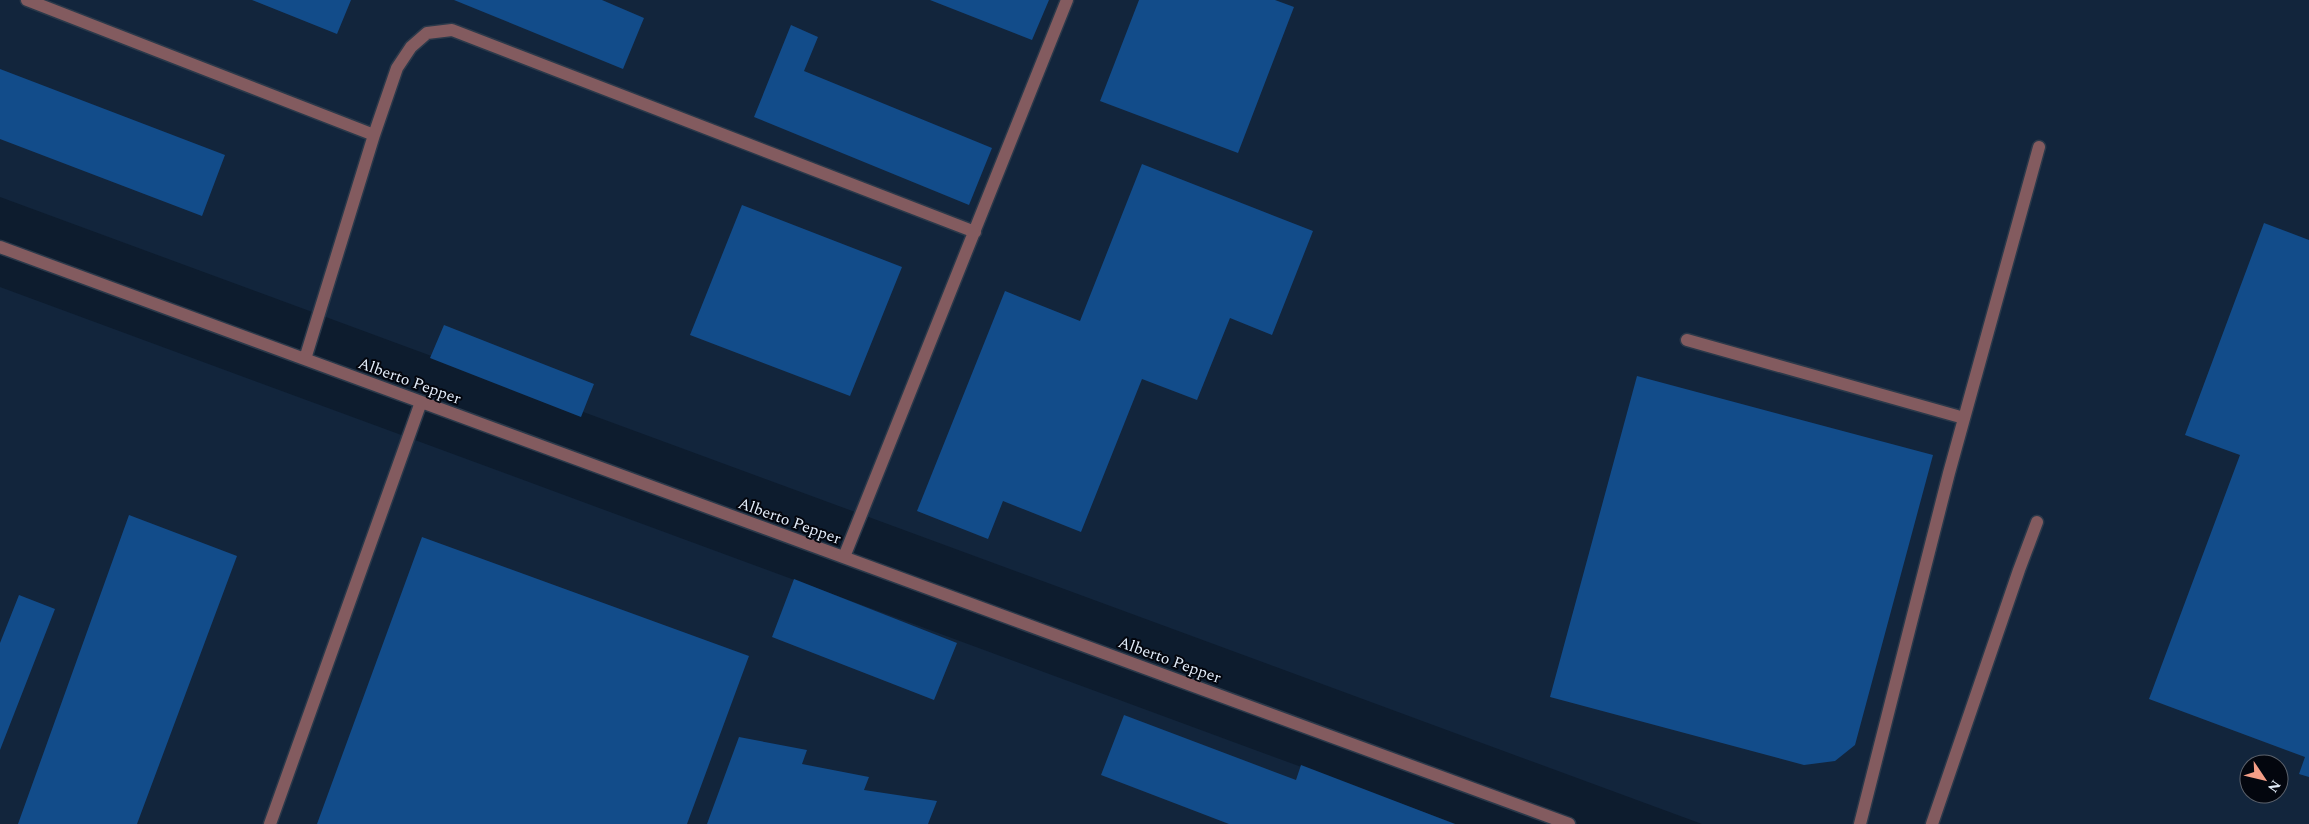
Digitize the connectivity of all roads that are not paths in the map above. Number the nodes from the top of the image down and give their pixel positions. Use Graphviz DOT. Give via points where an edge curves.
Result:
graph roads {
  1 [pos="27,0"];
  2 [pos="1067,0"];
  3 [pos="374,135"];
  4 [pos="2039,146"];
  5 [pos="975,232"];
  6 [pos="0,247"];
  7 [pos="1687,340"];
  8 [pos="305,359"];
  9 [pos="421,402"];
  10 [pos="1964,418"];
  11 [pos="2038,522"];
  12 [pos="844,557"];
  13 [pos="270,824"];
  14 [pos="1569,824"];
  15 [pos="1860,824"];
  16 [pos="1932,824"];
  1 -- 3 [label="street"];
  2 -- 5 [label="street"];
  3 -- 5 [label="street" via="397,68 411,47 427,33 452,30"];
  3 -- 8 [label="street"];
  4 -- 10 [label="street"];
  5 -- 12 [label="street"];
  6 -- 8 [label="street, Alberto Pepper"];
  7 -- 10 [label="street"];
  8 -- 9 [label="street, Alberto Pepper"];
  9 -- 12 [label="street, Alberto Pepper"];
  9 -- 13 [label="street"];
  10 -- 15 [label="street"];
  11 -- 16 [label="street"];
  12 -- 14 [label="street, Alberto Pepper"];
}
